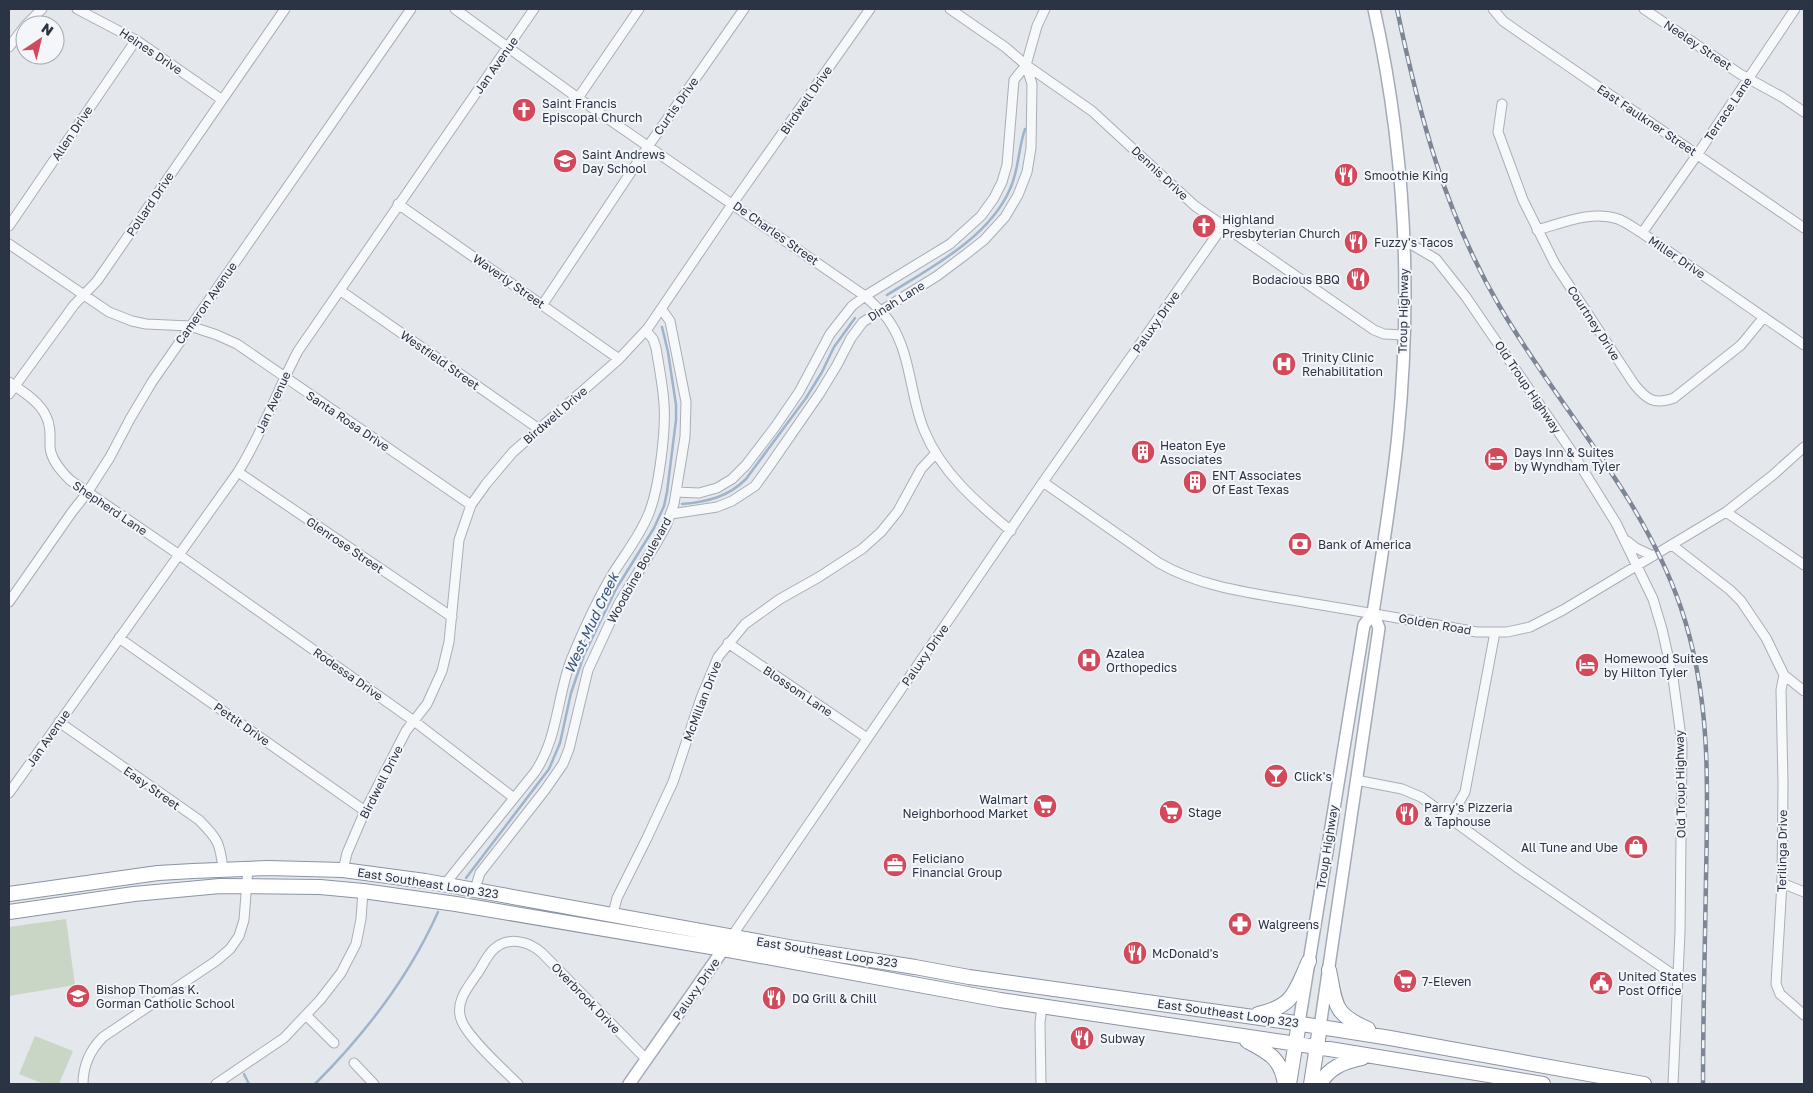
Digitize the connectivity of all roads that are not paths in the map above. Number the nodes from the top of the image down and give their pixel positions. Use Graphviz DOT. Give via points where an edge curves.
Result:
graph roads {
  1 [pos="77,9"];
  2 [pos="284,9"];
  3 [pos="411,9"];
  4 [pos="455,9"];
  5 [pos="534,9"];
  6 [pos="639,9"];
  7 [pos="744,9"];
  8 [pos="870,9"];
  9 [pos="950,9"];
  10 [pos="1045,9"];
  11 [pos="1374,9"];
  12 [pos="1493,9"];
  13 [pos="1644,9"];
  14 [pos="1795,9"];
  15 [pos="136,40"];
  16 [pos="508,47"];
  17 [pos="1026,65"];
  18 [pos="1749,78"];
  19 [pos="578,98"];
  20 [pos="221,99"];
  21 [pos="1502,104"];
  22 [pos="1804,112"];
  23 [pos="649,145"];
  24 [pos="1697,155"];
  25 [pos="733,203"];
  26 [pos="398,204"];
  27 [pos="9,226"];
  28 [pos="1223,226"];
  29 [pos="1804,228"];
  30 [pos="1537,230"];
  31 [pos="1642,232"];
  32 [pos="1404,240"];
  33 [pos="9,244"];
  34 [pos="341,291"];
  35 [pos="83,295"];
  36 [pos="865,296"];
  37 [pos="543,304"];
  38 [pos="662,310"];
  39 [pos="879,311"];
  40 [pos="1764,316"];
  41 [pos="190,326"];
  42 [pos="646,331"];
  43 [pos="1404,335"];
  44 [pos="1804,344"];
  45 [pos="619,359"];
  46 [pos="284,378"];
  47 [pos="12,384"];
  48 [pos="9,394"];
  49 [pos="539,429"];
  50 [pos="1804,447"];
  51 [pos="936,453"];
  52 [pos="238,472"];
  53 [pos="1043,482"];
  54 [pos="676,492"];
  55 [pos="87,493"];
  56 [pos="471,505"];
  57 [pos="1726,512"];
  58 [pos="670,514"];
  59 [pos="1010,530"];
  60 [pos="1624,539"];
  61 [pos="1672,545"];
  62 [pos="178,554"];
  63 [pos="1653,556"];
  64 [pos="1638,564"];
  65 [pos="1804,566"];
  66 [pos="9,602"];
  67 [pos="1373,613"];
  68 [pos="452,617"];
  69 [pos="1495,632"];
  70 [pos="119,638"];
  71 [pos="728,643"];
  72 [pos="1784,676"];
  73 [pos="1804,691"];
  74 [pos="414,721"];
  75 [pos="59,722"];
  76 [pos="867,738"];
  77 [pos="1356,780"];
  78 [pos="9,793"];
  79 [pos="514,798"];
  80 [pos="365,811"];
  81 [pos="1450,818"];
  82 [pos="248,868"];
  83 [pos="223,869"];
  84 [pos="342,870"];
  85 [pos="151,875"];
  86 [pos="1782,883"];
  87 [pos="445,884"];
  88 [pos="247,886"];
  89 [pos="475,890"];
  90 [pos="363,891"];
  91 [pos="1804,892"];
  92 [pos="9,894"];
  93 [pos="13,911"];
  94 [pos="613,914"];
  95 [pos="732,936"];
  96 [pos="723,949"];
  97 [pos="1309,961"];
  98 [pos="1329,970"];
  99 [pos="1678,978"];
  100 [pos="1042,1006"];
  101 [pos="1804,1015"];
  102 [pos="307,1016"];
  103 [pos="1249,1016"];
  104 [pos="1298,1023"];
  105 [pos="1320,1027"];
  106 [pos="1238,1036"];
  107 [pos="1390,1038"];
  108 [pos="334,1043"];
  109 [pos="1295,1044"];
  110 [pos="1317,1047"];
  111 [pos="1368,1056"];
  112 [pos="646,1060"];
  113 [pos="354,1063"];
  114 [pos="82,1084"];
  115 [pos="216,1084"];
  116 [pos="374,1084"];
  117 [pos="518,1084"];
  118 [pos="629,1084"];
  119 [pos="1041,1084"];
  120 [pos="1285,1084"];
  121 [pos="1289,1084"];
  122 [pos="1311,1084"];
  123 [pos="1320,1084"];
  124 [pos="1544,1084"];
  125 [pos="1644,1084"];
  126 [pos="1673,1084"];
  1 -- 15 [label="street, Heines Drive"];
  2 -- 20 [label="street, Pollard Drive"];
  3 -- 41 [label="street, Cameron Avenue"];
  4 -- 16 [label="street, De Charles Street"];
  5 -- 16 [label="street, Jan Avenue"];
  6 -- 19 [label="street"];
  7 -- 23 [label="street, Curtis Drive"];
  8 -- 25 [label="street, Birdwell Drive"];
  9 -- 17 [label="street, Dennis Drive"];
  10 -- 17 [label="street, Dinah Lane"];
  11 -- 32 [label="main road, Troup Highway" via="1396,139"];
  12 -- 24 [label="street, East Faulkner Street" via="1503,21"];
  13 -- 18 [label="street, Neeley Street"];
  14 -- 18 [label="street, Terrace Lane"];
  15 -- 20 [label="street, Heines Drive"];
  15 -- 27 [label="street, Allen Drive"];
  16 -- 19 [label="street, De Charles Street"];
  16 -- 26 [label="street, Jan Avenue"];
  17 -- 28 [label="street, Dennis Drive" via="1092,111 1186,199"];
  17 -- 36 [label="street, Dinah Lane" via="1014,80 1007,165 994,198 981,216 950,244"];
  17 -- 39 [label="street, Dinah Lane" via="1032,84 1031,148 1027,172 1005,217 965,255"];
  18 -- 22 [label="street, Neeley Street"];
  18 -- 24 [label="street, Terrace Lane"];
  19 -- 23 [label="street, De Charles Street"];
  20 -- 35 [label="street, Pollard Drive" via="96,281"];
  21 -- 30 [label="street, Courtney Drive" via="1498,132"];
  23 -- 25 [label="street, De Charles Street"];
  23 -- 37 [label="street, Curtis Drive"];
  24 -- 29 [label="street, East Faulkner Street"];
  24 -- 31 [label="street, Terrace Lane"];
  25 -- 36 [label="street, De Charles Street"];
  25 -- 38 [label="street, Birdwell Drive"];
  26 -- 34 [label="street, Jan Avenue"];
  26 -- 37 [label="street, Waverly Street"];
  28 -- 43 [label="street, Dennis Drive" via="1374,330"];
  28 -- 53 [label="street, Paluxy Drive"];
  30 -- 31 [label="street, Miller Drive" via="1587,216 1607,216"];
  30 -- 40 [label="street, Courtney Drive" via="1555,264 1634,384 1644,396 1654,401 1674,398 1741,345"];
  31 -- 40 [label="street, Miller Drive"];
  32 -- 43 [label="main road, Troup Highway"];
  32 -- 60 [label="street, Old Troup Highway" via="1436,259 1466,297 1570,448"];
  33 -- 35 [label="street, Santa Rosa Drive"];
  34 -- 46 [label="street, Jan Avenue" via="298,351"];
  34 -- 49 [label="street, Westfield Street"];
  35 -- 41 [label="street, Santa Rosa Drive" via="109,312 132,321"];
  35 -- 47 [label="street, Pollard Drive"];
  36 -- 39 [label="street, De Charles Street"];
  36 -- 54 [label="street, Dinah Lane" via="852,306 830,334 798,392 746,465 732,479 716,488 699,493"];
  37 -- 45 [label="street, Waverly Street"];
  38 -- 42 [label="street, Birdwell Drive"];
  38 -- 54 [label="street, Woodbine Boulevard" via="670,321 686,402 685,437"];
  39 -- 51 [label="street, De Charles Street" via="891,323 901,346 924,429"];
  39 -- 58 [label="street, Dinah Lane" via="863,322 851,338 820,393 755,486 717,507"];
  40 -- 44 [label="street, Miller Drive"];
  41 -- 46 [label="street, Santa Rosa Drive" via="237,344"];
  41 -- 55 [label="street, Cameron Avenue" via="152,382"];
  42 -- 45 [label="street, Birdwell Drive"];
  42 -- 79 [label="street, Woodbine Boulevard" via="656,348 664,406 653,502 641,531 595,606 572,659 545,756"];
  43 -- 67 [label="main road, Troup Highway" via="1398,433"];
  45 -- 49 [label="street, Birdwell Drive"];
  46 -- 52 [label="street, Jan Avenue" via="250,454"];
  46 -- 56 [label="street, Santa Rosa Drive"];
  47 -- 48 [label="street, Pollard Drive"];
  47 -- 55 [label="street, Shepherd Lane" via="40,406 50,427 50,450 55,461 61,472"];
  49 -- 56 [label="street, Birdwell Drive" via="513,452"];
  50 -- 57 [label="street, Golden Road"];
  51 -- 59 [label="street, De Charles Street" via="972,497"];
  51 -- 71 [label="street, McMillan Drive" via="881,532 862,549 759,613 744,624"];
  52 -- 62 [label="street, Jan Avenue"];
  52 -- 68 [label="street, Glenrose Street"];
  53 -- 59 [label="street, Paluxy Drive"];
  53 -- 67 [label="street, Golden Road" via="1180,574 1235,590"];
  54 -- 58 [label="street, Woodbine Boulevard"];
  55 -- 62 [label="street, Shepherd Lane"];
  55 -- 66 [label="street, Cameron Avenue"];
  56 -- 68 [label="street, Birdwell Drive" via="459,540"];
  57 -- 61 [label="street, Golden Road"];
  57 -- 65 [label="street"];
  58 -- 89 [label="street, Woodbine Boulevard" via="657,542 619,603 588,670 563,764 480,872"];
  59 -- 76 [label="street, Paluxy Drive"];
  60 -- 63 [label="street"];
  60 -- 64 [label="street, Old Troup Highway"];
  61 -- 63 [label="street, Golden Road"];
  61 -- 72 [label="street" via="1741,601 1766,638"];
  62 -- 70 [label="street, Jan Avenue"];
  62 -- 74 [label="street, Rodessa Drive"];
  63 -- 64 [label="street, Golden Road"];
  64 -- 69 [label="street, Golden Road" via="1530,627"];
  64 -- 99 [label="street, Old Troup Highway" via="1662,629 1682,744"];
  67 -- 69 [label="street, Golden Road" via="1478,632"];
  67 -- 77 [label="main road, Troup Highway" via="1379,628"];
  67 -- 97 [label="main road, Troup Highway" via="1364,625"];
  68 -- 74 [label="street, Birdwell Drive" via="442,671 427,704"];
  69 -- 81 [label="street" via="1465,792"];
  70 -- 75 [label="street, Jan Avenue"];
  70 -- 80 [label="street, Pettit Drive"];
  71 -- 76 [label="street, Blossom Lane"];
  71 -- 94 [label="street, McMillan Drive" via="711,672 673,782 617,898"];
  72 -- 73 [label="street"];
  72 -- 86 [label="street, Terilinga Drive" via="1781,690"];
  74 -- 79 [label="street, Rodessa Drive"];
  74 -- 80 [label="street, Birdwell Drive"];
  75 -- 78 [label="street, Jan Avenue"];
  75 -- 83 [label="street, Easy Street" via="199,820 219,842"];
  76 -- 95 [label="street, Paluxy Drive"];
  77 -- 81 [label="street" via="1402,789 1421,797"];
  77 -- 98 [label="main road, Troup Highway"];
  79 -- 87 [label="street, Woodbine Boulevard"];
  80 -- 84 [label="street, Birdwell Drive"];
  81 -- 99 [label="street"];
  82 -- 83 [label="highway, East Southeast Loop 323"];
  82 -- 84 [label="highway, East Southeast Loop 323"];
  82 -- 88 [label="street"];
  83 -- 85 [label="highway, East Southeast Loop 323"];
  84 -- 87 [label="highway, East Southeast Loop 323"];
  85 -- 92 [label="highway, East Southeast Loop 323"];
  85 -- 93 [label="highway" via="153,879 148,884 44,899"];
  86 -- 91 [label="street"];
  86 -- 101 [label="street, Terilinga Drive" via="1776,984 1780,994"];
  87 -- 89 [label="highway, East Southeast Loop 323"];
  88 -- 90 [label="highway, East Southeast Loop 323"];
  88 -- 93 [label="highway, East Southeast Loop 323" via="176,889"];
  88 -- 114 [label="street" via="244,920 233,945 216,961 103,1037 87,1061"];
  89 -- 94 [label="highway, East Southeast Loop 323"];
  90 -- 96 [label="highway, East Southeast Loop 323"];
  90 -- 102 [label="street" via="360,928 352,952 341,973"];
  94 -- 95 [label="highway, East Southeast Loop 323"];
  95 -- 96 [label="main road, Paluxy Drive"];
  95 -- 103 [label="highway, East Southeast Loop 323" via="970,978"];
  96 -- 100 [label="highway, East Southeast Loop 323"];
  96 -- 112 [label="main road, Paluxy Drive"];
  97 -- 103 [label="highway" via="1296,992 1289,1000 1273,1010"];
  97 -- 104 [label="main road, Troup Highway"];
  98 -- 105 [label="main road, Troup Highway"];
  98 -- 107 [label="highway" via="1334,997 1342,1013 1352,1022"];
  99 -- 126 [label="street, Old Troup Highway"];
  100 -- 106 [label="highway, East Southeast Loop 323"];
  100 -- 119 [label="street"];
  102 -- 108 [label="street"];
  102 -- 115 [label="street" via="276,1044"];
  103 -- 104 [label="highway, East Southeast Loop 323"];
  104 -- 105 [label="highway, East Southeast Loop 323"];
  104 -- 109 [label="highway, Troup Highway"];
  105 -- 107 [label="highway, East Southeast Loop 323"];
  105 -- 110 [label="highway, Troup Highway"];
  106 -- 109 [label="highway, East Southeast Loop 323"];
  106 -- 120 [label="highway" via="1272,1055 1281,1068"];
  107 -- 125 [label="highway, East Southeast Loop 323"];
  109 -- 110 [label="highway, East Southeast Loop 323"];
  109 -- 121 [label="highway, Troup Highway"];
  110 -- 111 [label="highway, East Southeast Loop 323"];
  110 -- 122 [label="highway, Troup Highway"];
  111 -- 123 [label="highway" via="1335,1067"];
  111 -- 124 [label="highway, East Southeast Loop 323"];
  112 -- 117 [label="street, Overbrook Drive" via="542,953 534,946 513,940 492,949 461,998 459,1009 460,1018 477,1042"];
  112 -- 118 [label="main road, Paluxy Drive"];
  113 -- 116 [label="street"];
}
